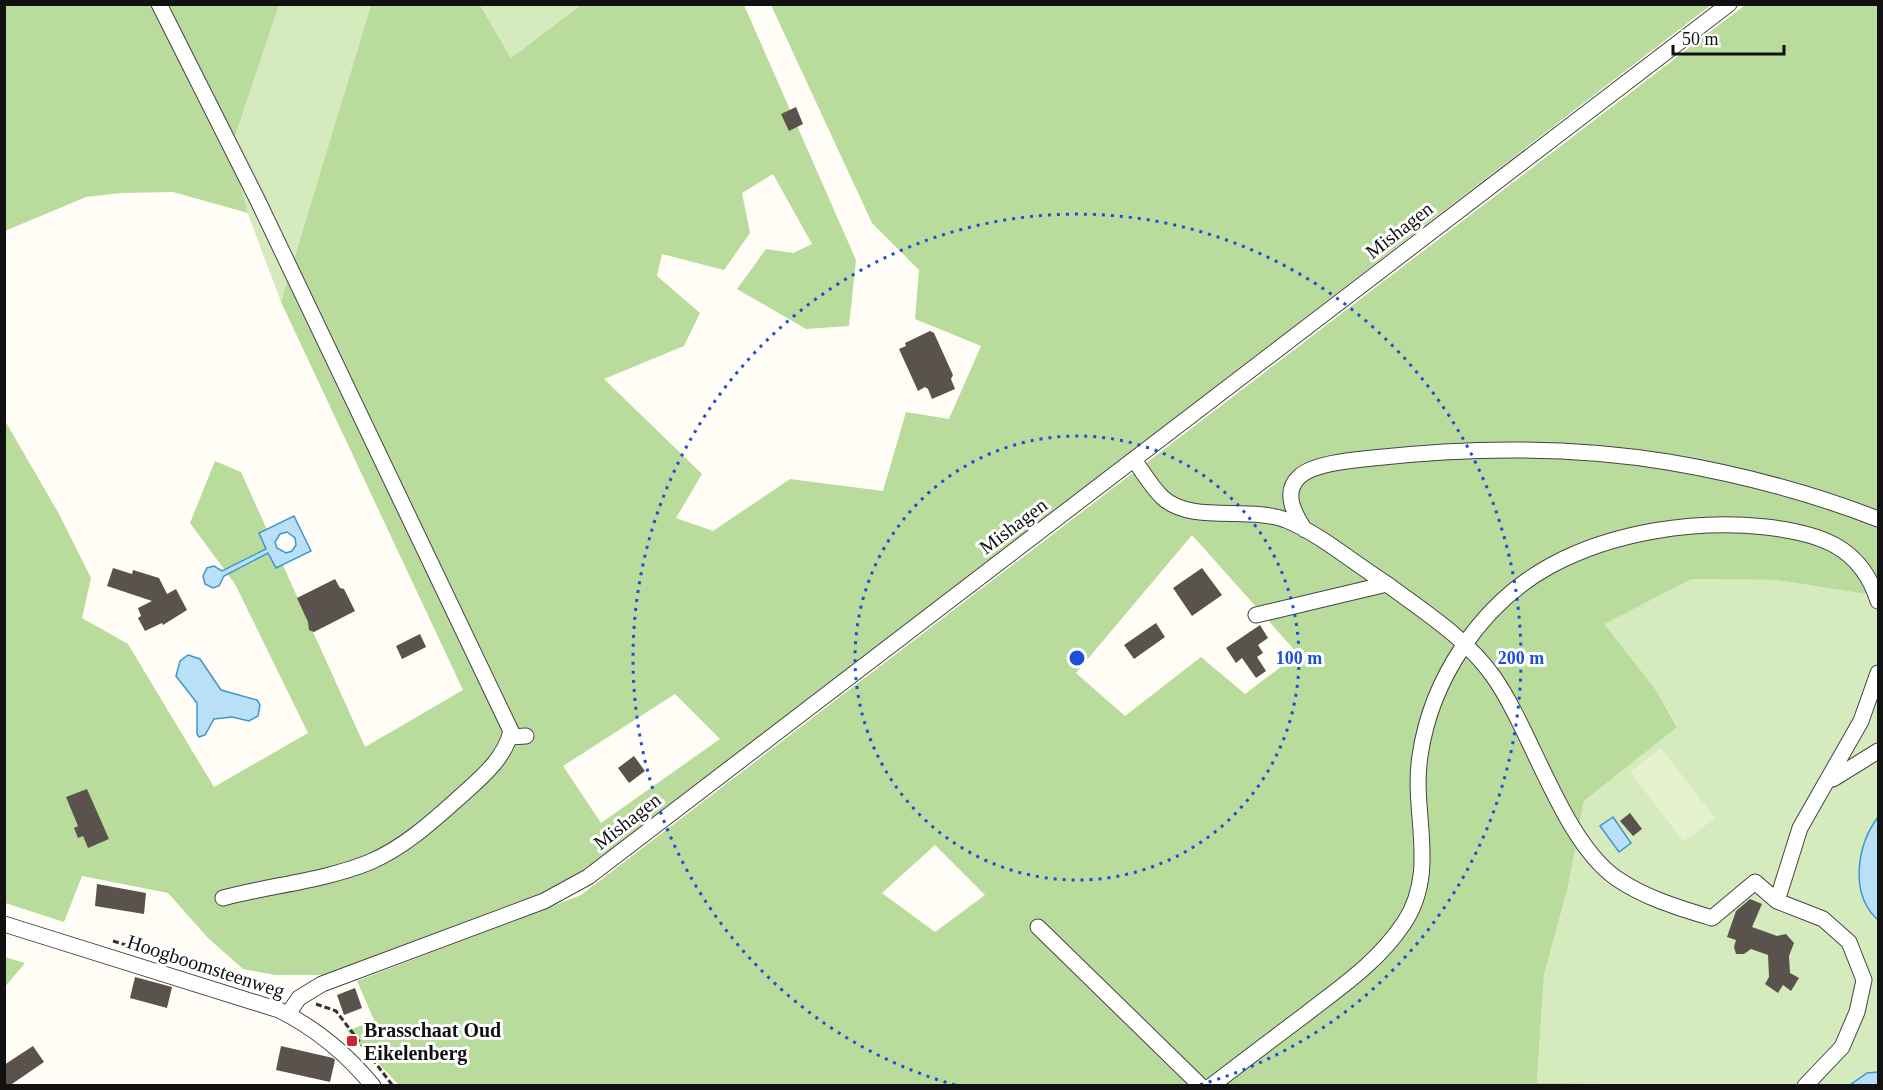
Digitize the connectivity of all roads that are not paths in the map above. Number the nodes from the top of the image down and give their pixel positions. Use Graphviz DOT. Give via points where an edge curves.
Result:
graph roads {
  1 [pos="159,4"];
  2 [pos="1729,4"];
  3 [pos="1134,460"];
  4 [pos="1878,519"];
  5 [pos="1305,530"];
  6 [pos="1387,584"];
  7 [pos="1878,601"];
  8 [pos="1256,615"];
  9 [pos="1466,644"];
  10 [pos="1878,673"];
  11 [pos="526,736"];
  12 [pos="510,737"];
  13 [pos="1878,751"];
  14 [pos="1828,782"];
  15 [pos="223,898"];
  16 [pos="1777,901"];
  17 [pos="4,924"];
  18 [pos="1038,927"];
  19 [pos="288,1014"];
  20 [pos="373,1086"];
  21 [pos="1201,1086"];
  22 [pos="1211,1086"];
  23 [pos="1805,1086"];
  1 -- 12 [label="street" via="508,720"];
  2 -- 3 [label="street, Mishagen"];
  3 -- 5 [label="street" via="1162,496 1181,508 1262,514"];
  3 -- 19 [label="street, Mishagen" via="588,878 544,901 322,984 299,998"];
  4 -- 5 [label="street" via="1797,492 1669,462 1615,454 1494,450 1368,459 1311,470 1299,476 1290,501"];
  5 -- 6 [label="street"];
  6 -- 8 [label="street"];
  6 -- 9 [label="street"];
  7 -- 9 [label="street" via="1864,571 1846,550 1826,540 1790,530 1746,525 1693,526 1638,535 1550,566 1515,590"];
  9 -- 16 [label="street" via="1494,677 1575,830 1614,877 1653,898 1712,918 1755,882"];
  9 -- 22 [label="street" via="1437,689 1427,720 1419,759 1423,877 1405,921 1371,965"];
  10 -- 14 [label="street" via="1861,721"];
  11 -- 12 [label="street"];
  12 -- 15 [label="street" via="482,778 424,828 379,857 341,872"];
  13 -- 14 [label="street"];
  14 -- 16 [label="street" via="1800,828"];
  16 -- 23 [label="street" via="1823,919 1849,942 1864,980 1857,1012 1842,1047"];
  17 -- 19 [label="street, Hoogboomsteenweg"];
  18 -- 21 [label="street"];
  19 -- 20 [label="street, Hoogboomsteenweg" via="336,1046"];
}
